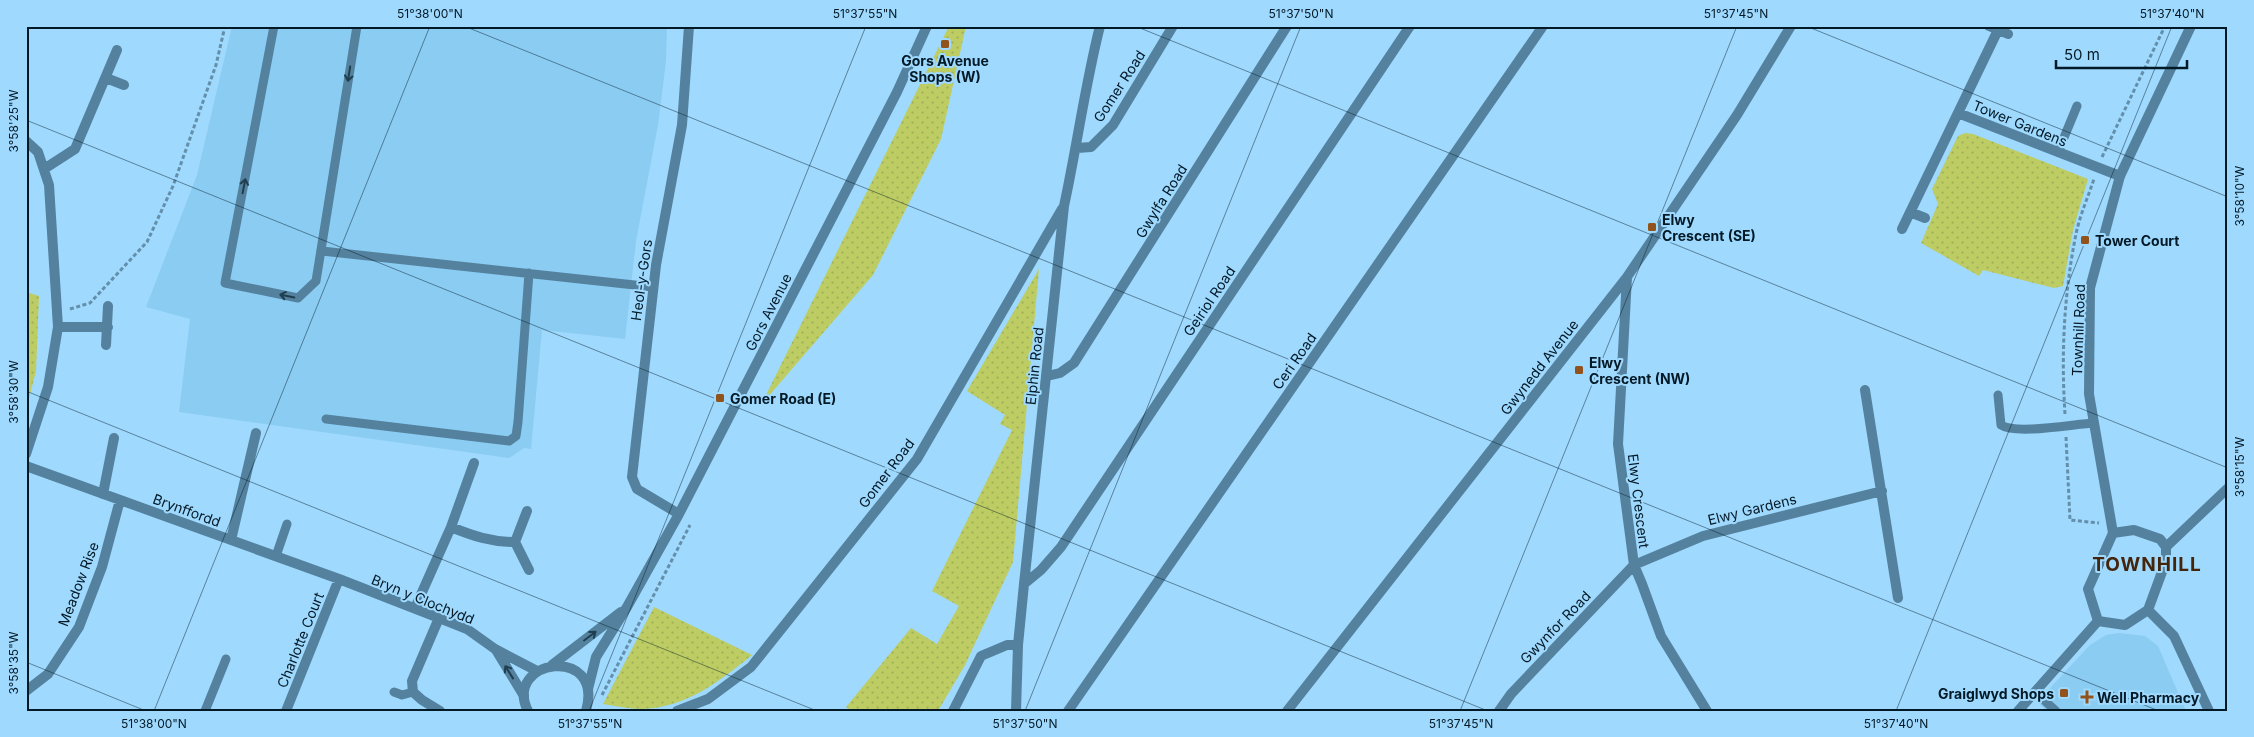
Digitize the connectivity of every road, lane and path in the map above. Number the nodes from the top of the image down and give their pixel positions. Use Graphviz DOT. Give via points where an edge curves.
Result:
graph roads {
  1 [pos="225,26"];
  2 [pos="274,26"];
  3 [pos="357,26"];
  4 [pos="689,26"];
  5 [pos="927,26"];
  6 [pos="1100,26"];
  7 [pos="1173,26"];
  8 [pos="1287,26"];
  9 [pos="1410,26"];
  10 [pos="1543,26"];
  11 [pos="1791,26"];
  12 [pos="2166,26"];
  13 [pos="2191,26"];
  14 [pos="1998,30"];
  15 [pos="117,50"];
  16 [pos="106,78"];
  17 [pos="124,85"];
  18 [pos="2077,106"];
  19 [pos="1958,113"];
  20 [pos="26,141"];
  21 [pos="1077,148"];
  22 [pos="2058,152"];
  23 [pos="2097,168"];
  24 [pos="44,170"];
  25 [pos="2120,176"];
  26 [pos="1064,206"];
  27 [pos="1910,212"];
  28 [pos="1925,218"];
  29 [pos="1902,229"];
  30 [pos="322,251"];
  31 [pos="529,273"];
  32 [pos="1627,276"];
  33 [pos="653,287"];
  34 [pos="108,306"];
  35 [pos="58,312"];
  36 [pos="58,327"];
  37 [pos="108,327"];
  38 [pos="106,345"];
  39 [pos="1047,376"];
  40 [pos="1865,390"];
  41 [pos="1998,395"];
  42 [pos="326,419"];
  43 [pos="2094,423"];
  44 [pos="2066,425"];
  45 [pos="256,433"];
  46 [pos="114,438"];
  47 [pos="26,454"];
  48 [pos="474,463"];
  49 [pos="26,466"];
  50 [pos="2228,488"];
  51 [pos="1882,492"];
  52 [pos="102,494"];
  53 [pos="120,500"];
  54 [pos="526,511"];
  55 [pos="679,514"];
  56 [pos="288,524"];
  57 [pos="451,527"];
  58 [pos="2112,528"];
  59 [pos="231,540"];
  60 [pos="515,542"];
  61 [pos="2166,547"];
  62 [pos="276,556"];
  63 [pos="1634,565"];
  64 [pos="529,570"];
  65 [pos="339,579"];
  66 [pos="1024,584"];
  67 [pos="1898,598"];
  68 [pos="627,607"];
  69 [pos="415,608"];
  70 [pos="2148,610"];
  71 [pos="439,618"];
  72 [pos="2098,621"];
  73 [pos="1018,645"];
  74 [pos="494,649"];
  75 [pos="226,659"];
  76 [pos="552,665"];
  77 [pos="537,671"];
  78 [pos="588,689"];
  79 [pos="26,691"];
  80 [pos="394,692"];
  81 [pos="413,692"];
  82 [pos="2035,692"];
  83 [pos="524,696"];
  84 [pos="205,711"];
  85 [pos="286,711"];
  86 [pos="440,711"];
  87 [pos="528,711"];
  88 [pos="586,711"];
  89 [pos="677,711"];
  90 [pos="953,711"];
  91 [pos="1016,711"];
  92 [pos="1068,711"];
  93 [pos="1287,711"];
  94 [pos="1499,711"];
  95 [pos="1707,711"];
  96 [pos="2018,711"];
  97 [pos="2056,711"];
  98 [pos="2209,711"];
  1 -- 35 [label="path" via="216,65 174,186 147,242 90,303"];
  30 -- 2 [label="lane, one-way" via="316,281 298,298 225,283"];
  3 -- 30 [label="lane, one-way"];
  4 -- 33 [label="street, Heol-y-Gors" via="682,125"];
  5 -- 55 [label="street, Gors Avenue" via="892,101"];
  6 -- 21 [label="street, Elphin Road"];
  7 -- 21 [label="street, Gomer Road" via="1113,125 1091,147"];
  8 -- 39 [label="street, Gwylfa Road" via="1074,363 1060,373"];
  9 -- 66 [label="street, Geiriol Road" via="1061,547"];
  10 -- 92 [label="street, Ceri Road"];
  11 -- 32 [label="street, Gwynedd Avenue" via="1710,156"];
  12 -- 23 [label="path"];
  13 -- 25 [label="street, Townhill Road"];
  14 -- 19 [label="street"];
  15 -- 16 [label="street"];
  16 -- 17 [label="street"];
  16 -- 24 [label="street" via="75,149"];
  18 -- 22 [label="lane"];
  19 -- 22 [label="street, Tower Gardens"];
  19 -- 27 [label="street, Tower Gardens"];
  20 -- 24 [label="street" via="38,152"];
  21 -- 26 [label="street, Elphin Road"];
  22 -- 23 [label="street, Tower Gardens"];
  23 -- 25 [label="street, Tower Gardens"];
  23 -- 44 [label="path" via="2077,232 2065,298 2062,365"];
  24 -- 35 [label="street" via="50,185"];
  25 -- 43 [label="street, Townhill Road" via="2090,288 2090,394"];
  26 -- 39 [label="street, Elphin Road"];
  26 -- 89 [label="street, Gomer Road" via="916,459 751,667 708,699"];
  27 -- 28 [label="street"];
  27 -- 29 [label="street, Tower Gardens"];
  30 -- 31 [label="lane"];
  31 -- 33 [label="lane"];
  31 -- 42 [label="lane" via="516,436 509,441"];
  32 -- 63 [label="street, Elwy Crescent" via="1618,444"];
  32 -- 93 [label="street, Gwynedd Avenue"];
  33 -- 55 [label="street, Heol-y-Gors" via="632,477 637,490"];
  34 -- 37 [label="street"];
  35 -- 36 [label="street"];
  36 -- 37 [label="street"];
  36 -- 47 [label="street" via="48,387"];
  37 -- 38 [label="street"];
  39 -- 66 [label="street, Elphin Road"];
  40 -- 51 [label="street"];
  41 -- 44 [label="lane" via="2001,425 2006,428 2021,430"];
  43 -- 44 [label="lane"];
  43 -- 58 [label="street, Townhill Road"];
  44 -- 58 [label="path" via="2070,520"];
  45 -- 59 [label="street"];
  46 -- 52 [label="street"];
  48 -- 57 [label="street"];
  49 -- 52 [label="street, Brynffordd"];
  50 -- 61 [label="street"];
  51 -- 63 [label="street, Elwy Gardens" via="1703,536"];
  51 -- 67 [label="street"];
  52 -- 53 [label="street, Brynffordd"];
  53 -- 59 [label="street, Brynffordd"];
  53 -- 79 [label="street, Meadow Rise" via="102,567 79,627 48,674"];
  54 -- 60 [label="street"];
  55 -- 68 [label="street, Gors Avenue"];
  56 -- 62 [label="lane"];
  57 -- 60 [label="street" via="476,538"];
  57 -- 69 [label="street"];
  58 -- 61 [label="street" via="2134,530 2160,539"];
  58 -- 72 [label="street" via="2088,589"];
  59 -- 62 [label="street, Brynffordd"];
  60 -- 64 [label="street"];
  61 -- 70 [label="street" via="2166,561"];
  62 -- 65 [label="street, Brynffordd"];
  63 -- 94 [label="street, Gwynfor Road" via="1511,694"];
  63 -- 95 [label="street, Elwy Crescent" via="1661,636"];
  65 -- 69 [label="street, Bryn y Clochydd"];
  65 -- 85 [label="street, Charlotte Court"];
  66 -- 73 [label="street, Elphin Road"];
  76 -- 68 [label="street, Gors Avenue, one-way"];
  68 -- 78 [label="street, Gors Avenue" via="596,657"];
  69 -- 71 [label="street, Bryn y Clochydd"];
  70 -- 72 [label="street" via="2124,625"];
  70 -- 98 [label="street" via="2174,636"];
  71 -- 74 [label="street, Bryn y Clochydd" via="467,629"];
  71 -- 81 [label="street" via="412,681"];
  72 -- 82 [label="street"];
  73 -- 90 [label="street" via="1008,645 982,656"];
  73 -- 91 [label="street, Elphin Road"];
  74 -- 77 [label="street"];
  83 -- 74 [label="street, one-way"];
  75 -- 84 [label="lane"];
  76 -- 77 [label="street, Gors Avenue"];
  76 -- 78 [label="street" via="564,665 576,671"];
  77 -- 83 [label="street" via="526,685"];
  78 -- 88 [label="street, Gors Avenue"];
  80 -- 81 [label="lane"];
  81 -- 86 [label="street"];
  82 -- 96 [label="street"];
  82 -- 97 [label="lane"];
  83 -- 87 [label="street"];
}
